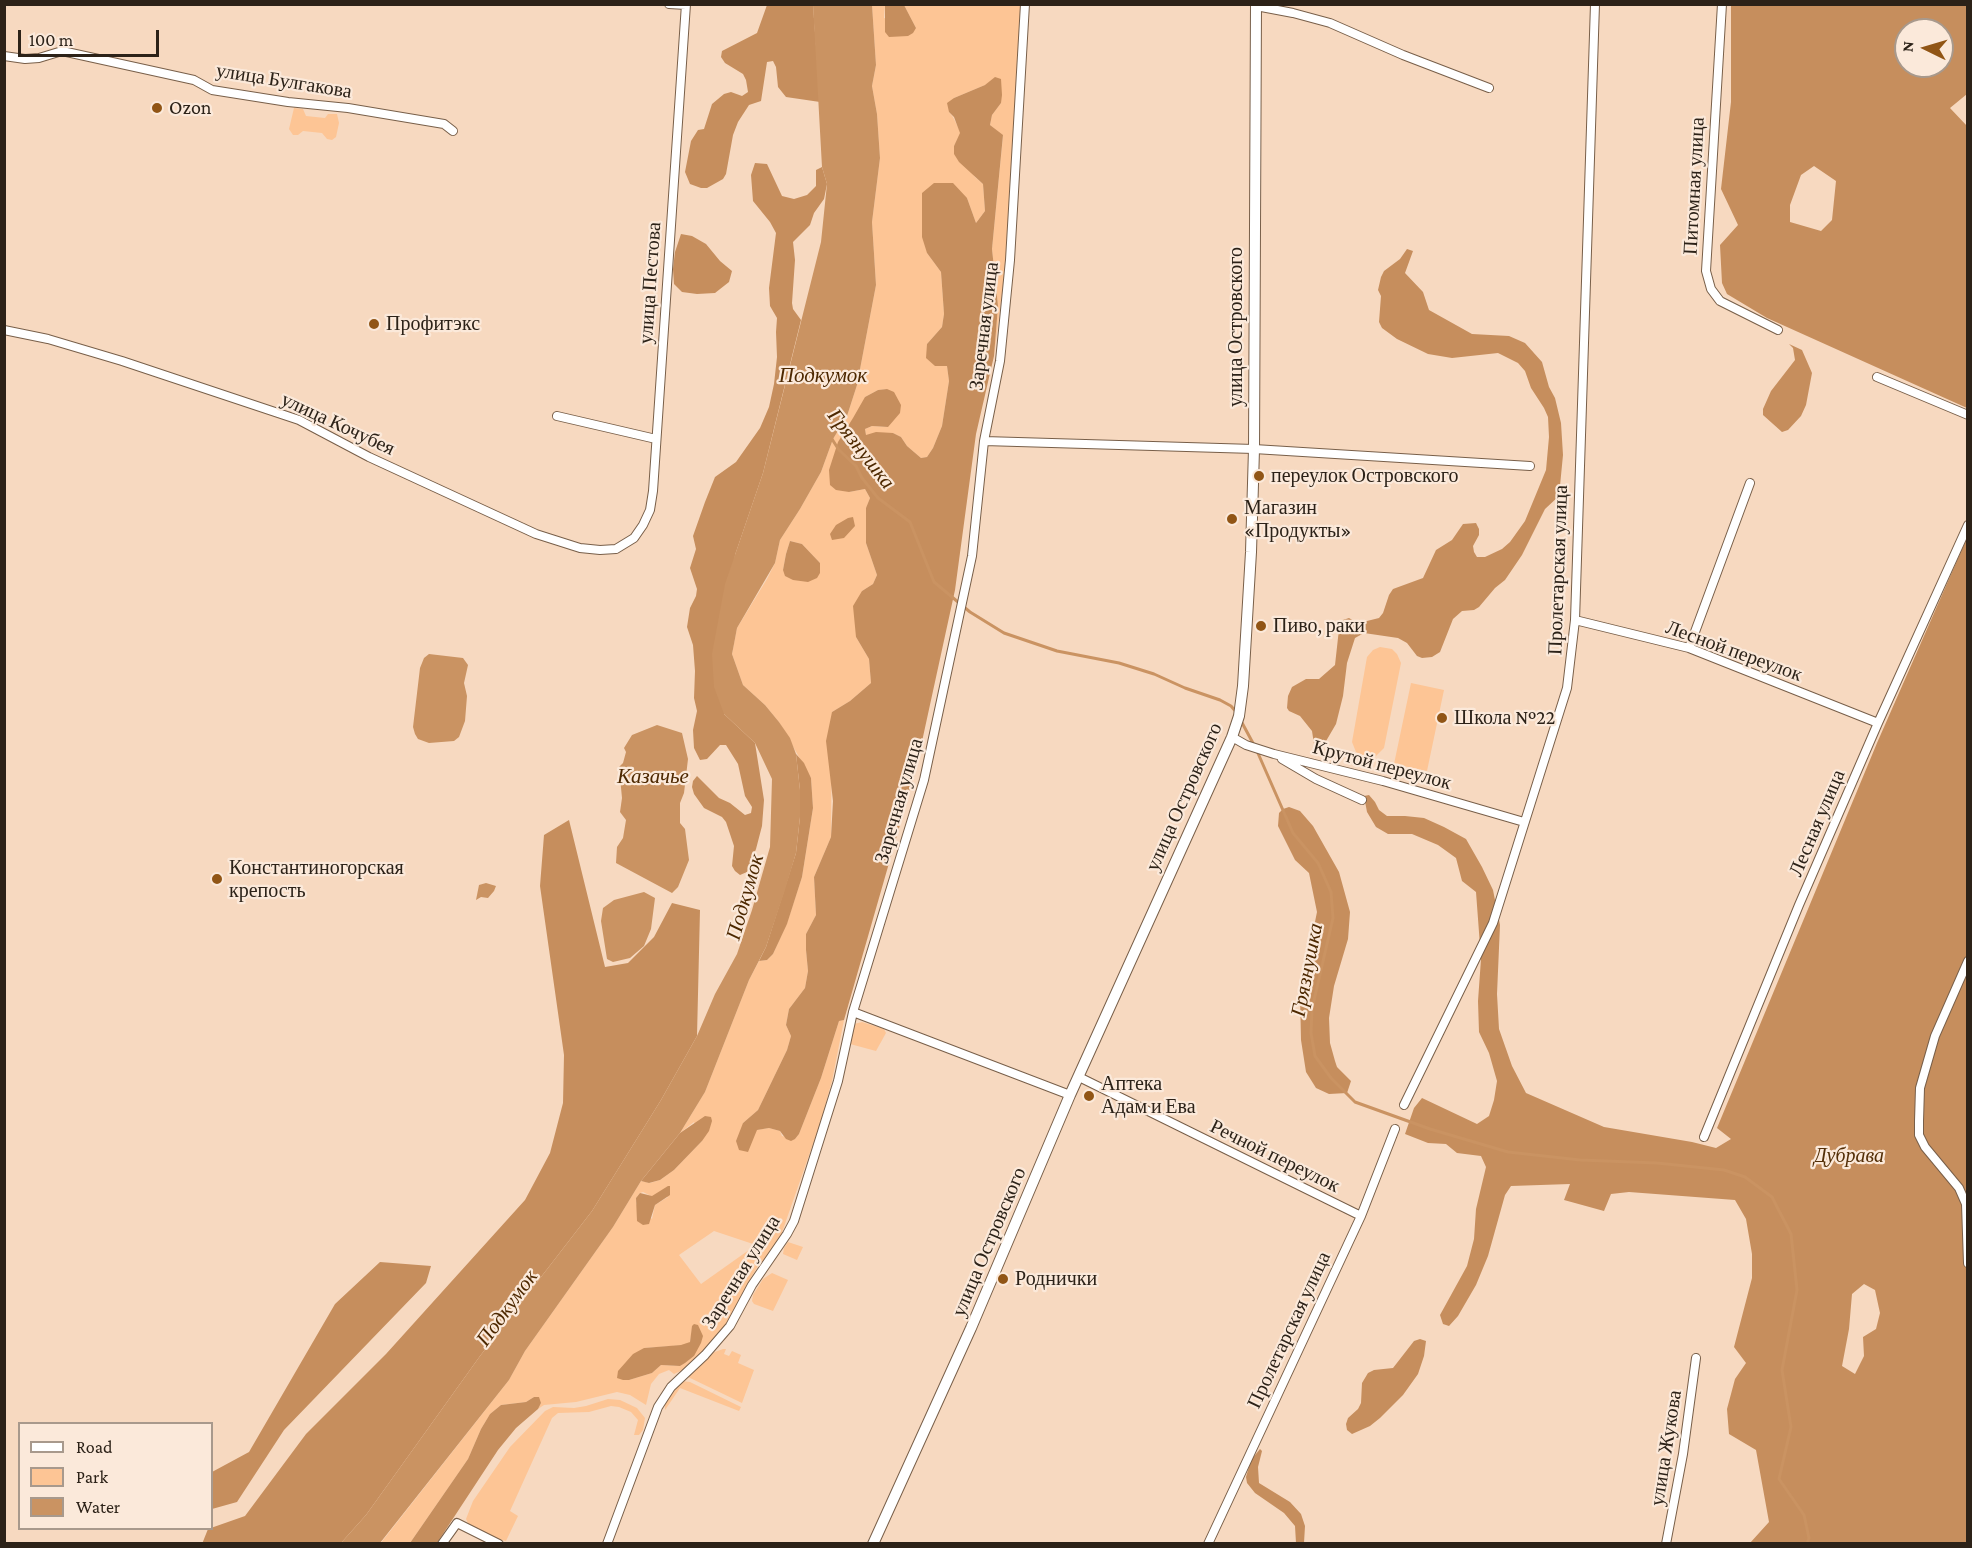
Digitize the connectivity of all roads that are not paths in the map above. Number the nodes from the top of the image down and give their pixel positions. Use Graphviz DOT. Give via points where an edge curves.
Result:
graph roads {
  1 [pos="669,4"];
  2 [pos="1025,4"];
  3 [pos="1595,4"];
  4 [pos="1722,4"];
  5 [pos="686,5"];
  6 [pos="1256,5"];
  7 [pos="4,56"];
  8 [pos="1489,88"];
  9 [pos="453,131"];
  10 [pos="4,330"];
  11 [pos="1778,330"];
  12 [pos="1877,377"];
  13 [pos="557,416"];
  14 [pos="1968,416"];
  15 [pos="656,439"];
  16 [pos="984,441"];
  17 [pos="1254,449"];
  18 [pos="1530,466"];
  19 [pos="1750,483"];
  20 [pos="1968,525"];
  21 [pos="616,549"];
  22 [pos="1575,620"];
  23 [pos="1689,648"];
  24 [pos="1878,723"];
  25 [pos="1234,733"];
  26 [pos="1274,754"];
  27 [pos="1362,800"];
  28 [pos="1524,822"];
  29 [pos="1968,961"];
  30 [pos="853,1012"];
  31 [pos="1079,1077"];
  32 [pos="1070,1095"];
  33 [pos="1404,1105"];
  34 [pos="1395,1129"];
  35 [pos="1704,1137"];
  36 [pos="1361,1216"];
  37 [pos="1968,1263"];
  38 [pos="1696,1358"];
  39 [pos="442,1544"];
  40 [pos="499,1544"];
  41 [pos="607,1544"];
  42 [pos="873,1544"];
  43 [pos="1208,1544"];
  44 [pos="1666,1544"];
  1 -- 5 [label="street"];
  2 -- 16 [label="street, Заречная улица" via="1005,309 1000,361"];
  3 -- 22 [label="street, Пролетарская улица"];
  4 -- 11 [label="street, Питомная улица" via="1706,271 1711,289 1720,301"];
  5 -- 15 [label="street, улица Пестова"];
  6 -- 8 [label="street" via="1330,23"];
  6 -- 17 [label="street, улица Островского"];
  7 -- 9 [label="street, улица Булгакова" via="39,58 62,51 194,80 212,90 423,120 444,124"];
  10 -- 21 [label="street, улица Кочубея" via="122,361 299,420 369,457 536,534 580,548"];
  12 -- 14 [label="street"];
  13 -- 15 [label="street"];
  15 -- 21 [label="street, улица Пестова" via="650,510 634,538"];
  16 -- 17 [label="street"];
  16 -- 30 [label="street, Заречная улица" via="972,556 924,780"];
  17 -- 18 [label="street"];
  17 -- 25 [label="street, улица Островского" via="1242,703"];
  19 -- 23 [label="street"];
  20 -- 24 [label="street, Лесная улица"];
  22 -- 23 [label="street, Лесной переулок"];
  22 -- 28 [label="street, Пролетарская улица" via="1567,688"];
  23 -- 24 [label="street, Лесной переулок"];
  24 -- 35 [label="street, Лесная улица"];
  25 -- 26 [label="street, Крутой переулок" via="1246,745"];
  25 -- 31 [label="street, улица Островского"];
  26 -- 27 [label="street"];
  26 -- 28 [label="street, Крутой переулок"];
  28 -- 33 [label="street, Пролетарская улица" via="1492,923"];
  29 -- 37 [label="street" via="1935,1036 1920,1088 1919,1135 1959,1188 1966,1204"];
  30 -- 32 [label="street"];
  30 -- 41 [label="street, Заречная улица" via="838,1081 794,1221 730,1326 671,1387 658,1407"];
  31 -- 32 [label="street, улица Островского"];
  31 -- 36 [label="street, Речной переулок"];
  32 -- 42 [label="street, улица Островского" via="976,1318"];
  34 -- 36 [label="street, Пролетарская улица"];
  36 -- 43 [label="street, Пролетарская улица"];
  38 -- 44 [label="street, улица Жукова"];
  39 -- 40 [label="street" via="457,1523"];
}
